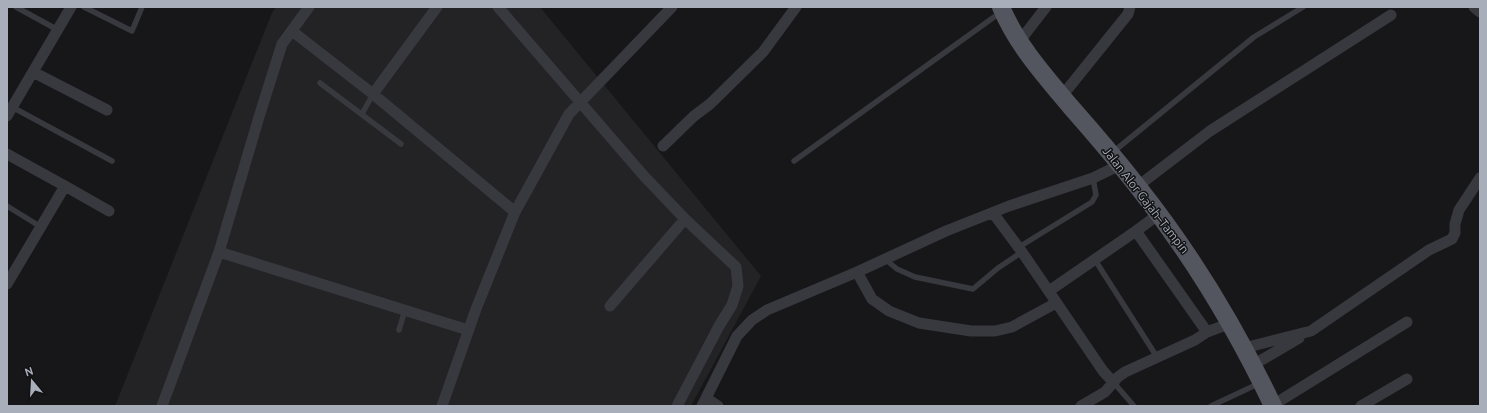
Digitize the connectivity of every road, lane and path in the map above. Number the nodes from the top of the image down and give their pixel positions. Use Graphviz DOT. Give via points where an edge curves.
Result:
graph roads {
  1 [pos="16,7"];
  2 [pos="71,7"];
  3 [pos="84,7"];
  4 [pos="142,7"];
  5 [pos="309,7"];
  6 [pos="437,7"];
  7 [pos="498,7"];
  8 [pos="672,7"];
  9 [pos="796,7"];
  10 [pos="1130,7"];
  11 [pos="1303,7"];
  12 [pos="1474,7"];
  13 [pos="1043,8"];
  14 [pos="1002,9"];
  15 [pos="1480,12"];
  16 [pos="1391,15"];
  17 [pos="58,30"];
  18 [pos="292,31"];
  19 [pos="1019,42"];
  20 [pos="33,72"];
  21 [pos="320,83"];
  22 [pos="373,94"];
  23 [pos="1062,96"];
  24 [pos="580,101"];
  25 [pos="107,110"];
  26 [pos="10,111"];
  27 [pos="362,114"];
  28 [pos="401,144"];
  29 [pos="663,146"];
  30 [pos="7,154"];
  31 [pos="1116,160"];
  32 [pos="112,161"];
  33 [pos="794,161"];
  34 [pos="1092,178"];
  35 [pos="1480,178"];
  36 [pos="65,186"];
  37 [pos="1138,186"];
  38 [pos="7,206"];
  39 [pos="109,211"];
  40 [pos="515,212"];
  41 [pos="992,213"];
  42 [pos="1159,214"];
  43 [pos="684,220"];
  44 [pos="42,227"];
  45 [pos="1136,231"];
  46 [pos="1020,250"];
  47 [pos="219,252"];
  48 [pos="885,259"];
  49 [pos="1095,260"];
  50 [pos="12,265"];
  51 [pos="857,272"];
  52 [pos="7,284"];
  53 [pos="1049,291"];
  54 [pos="1056,303"];
  55 [pos="610,306"];
  56 [pos="405,310"];
  57 [pos="1407,322"];
  58 [pos="1231,323"];
  59 [pos="399,330"];
  60 [pos="468,330"];
  61 [pos="1312,331"];
  62 [pos="1207,332"];
  63 [pos="1244,348"];
  64 [pos="1157,357"];
  65 [pos="1253,365"];
  66 [pos="1407,379"];
  67 [pos="1262,382"];
  68 [pos="1114,383"];
  69 [pos="704,402"];
  70 [pos="1273,405"];
  71 [pos="162,406"];
  72 [pos="442,406"];
  73 [pos="677,406"];
  74 [pos="718,406"];
  75 [pos="1081,406"];
  76 [pos="1134,406"];
  77 [pos="1211,406"];
  78 [pos="1361,406"];
  1 -- 17 [label="lane"];
  2 -- 17 [label="street"];
  3 -- 4 [label="lane" via="132,31"];
  5 -- 18 [label="street"];
  6 -- 22 [label="street"];
  7 -- 24 [label="street"];
  8 -- 24 [label="street"];
  9 -- 29 [label="street" via="763,52"];
  10 -- 23 [label="street" via="1128,14"];
  11 -- 31 [label="lane" via="1254,37"];
  12 -- 15 [label="street"];
  13 -- 19 [label="street"];
  14 -- 19 [label="main road, Jalan Alor Gajah–Tampin"];
  14 -- 33 [label="lane"];
  16 -- 37 [label="street" via="1210,131"];
  17 -- 20 [label="street"];
  18 -- 22 [label="street"];
  18 -- 47 [label="street" via="282,44"];
  19 -- 23 [label="main road, Jalan Alor Gajah–Tampin"];
  20 -- 25 [label="street"];
  20 -- 26 [label="street"];
  21 -- 27 [label="lane"];
  22 -- 27 [label="lane"];
  22 -- 40 [label="street"];
  23 -- 31 [label="main road, Jalan Alor Gajah–Tampin"];
  24 -- 40 [label="street" via="568,114"];
  24 -- 43 [label="street"];
  26 -- 32 [label="lane"];
  27 -- 28 [label="lane"];
  30 -- 36 [label="street"];
  31 -- 34 [label="street"];
  31 -- 37 [label="main road, Jalan Alor Gajah–Tampin"];
  34 -- 41 [label="street"];
  34 -- 46 [label="lane" via="1096,195 1092,202"];
  35 -- 61 [label="street" via="1458,210 1452,239 1429,250"];
  36 -- 39 [label="street"];
  36 -- 44 [label="street"];
  37 -- 42 [label="main road, Jalan Alor Gajah–Tampin"];
  38 -- 44 [label="lane"];
  40 -- 60 [label="street"];
  41 -- 46 [label="street"];
  41 -- 48 [label="street"];
  42 -- 45 [label="street"];
  42 -- 58 [label="main road, Jalan Alor Gajah–Tampin" via="1198,269"];
  43 -- 55 [label="street"];
  43 -- 73 [label="street" via="736,267 738,286 732,305"];
  44 -- 50 [label="street"];
  45 -- 49 [label="street"];
  45 -- 62 [label="street"];
  46 -- 48 [label="lane" via="973,289 915,276 897,269"];
  46 -- 53 [label="street"];
  47 -- 56 [label="street"];
  47 -- 71 [label="street"];
  48 -- 51 [label="street"];
  49 -- 53 [label="street"];
  49 -- 64 [label="lane"];
  50 -- 52 [label="street"];
  51 -- 54 [label="street" via="872,300 889,311 919,323 970,331 995,331 1012,327"];
  51 -- 69 [label="street" via="766,310 752,320 738,336"];
  53 -- 54 [label="street"];
  54 -- 68 [label="street"];
  56 -- 59 [label="lane"];
  56 -- 60 [label="street"];
  57 -- 70 [label="street"];
  58 -- 62 [label="street"];
  58 -- 63 [label="main road, Jalan Alor Gajah–Tampin"];
  60 -- 72 [label="street"];
  61 -- 63 [label="street"];
  61 -- 65 [label="street"];
  62 -- 64 [label="street"];
  63 -- 65 [label="main road, Jalan Alor Gajah–Tampin"];
  64 -- 68 [label="street" via="1125,372"];
  65 -- 67 [label="main road, Jalan Alor Gajah–Tampin"];
  66 -- 78 [label="street"];
  67 -- 70 [label="main road, Jalan Alor Gajah–Tampin"];
  67 -- 77 [label="lane"];
  68 -- 75 [label="street" via="1105,392"];
  68 -- 76 [label="lane"];
  69 -- 74 [label="street"];
}
